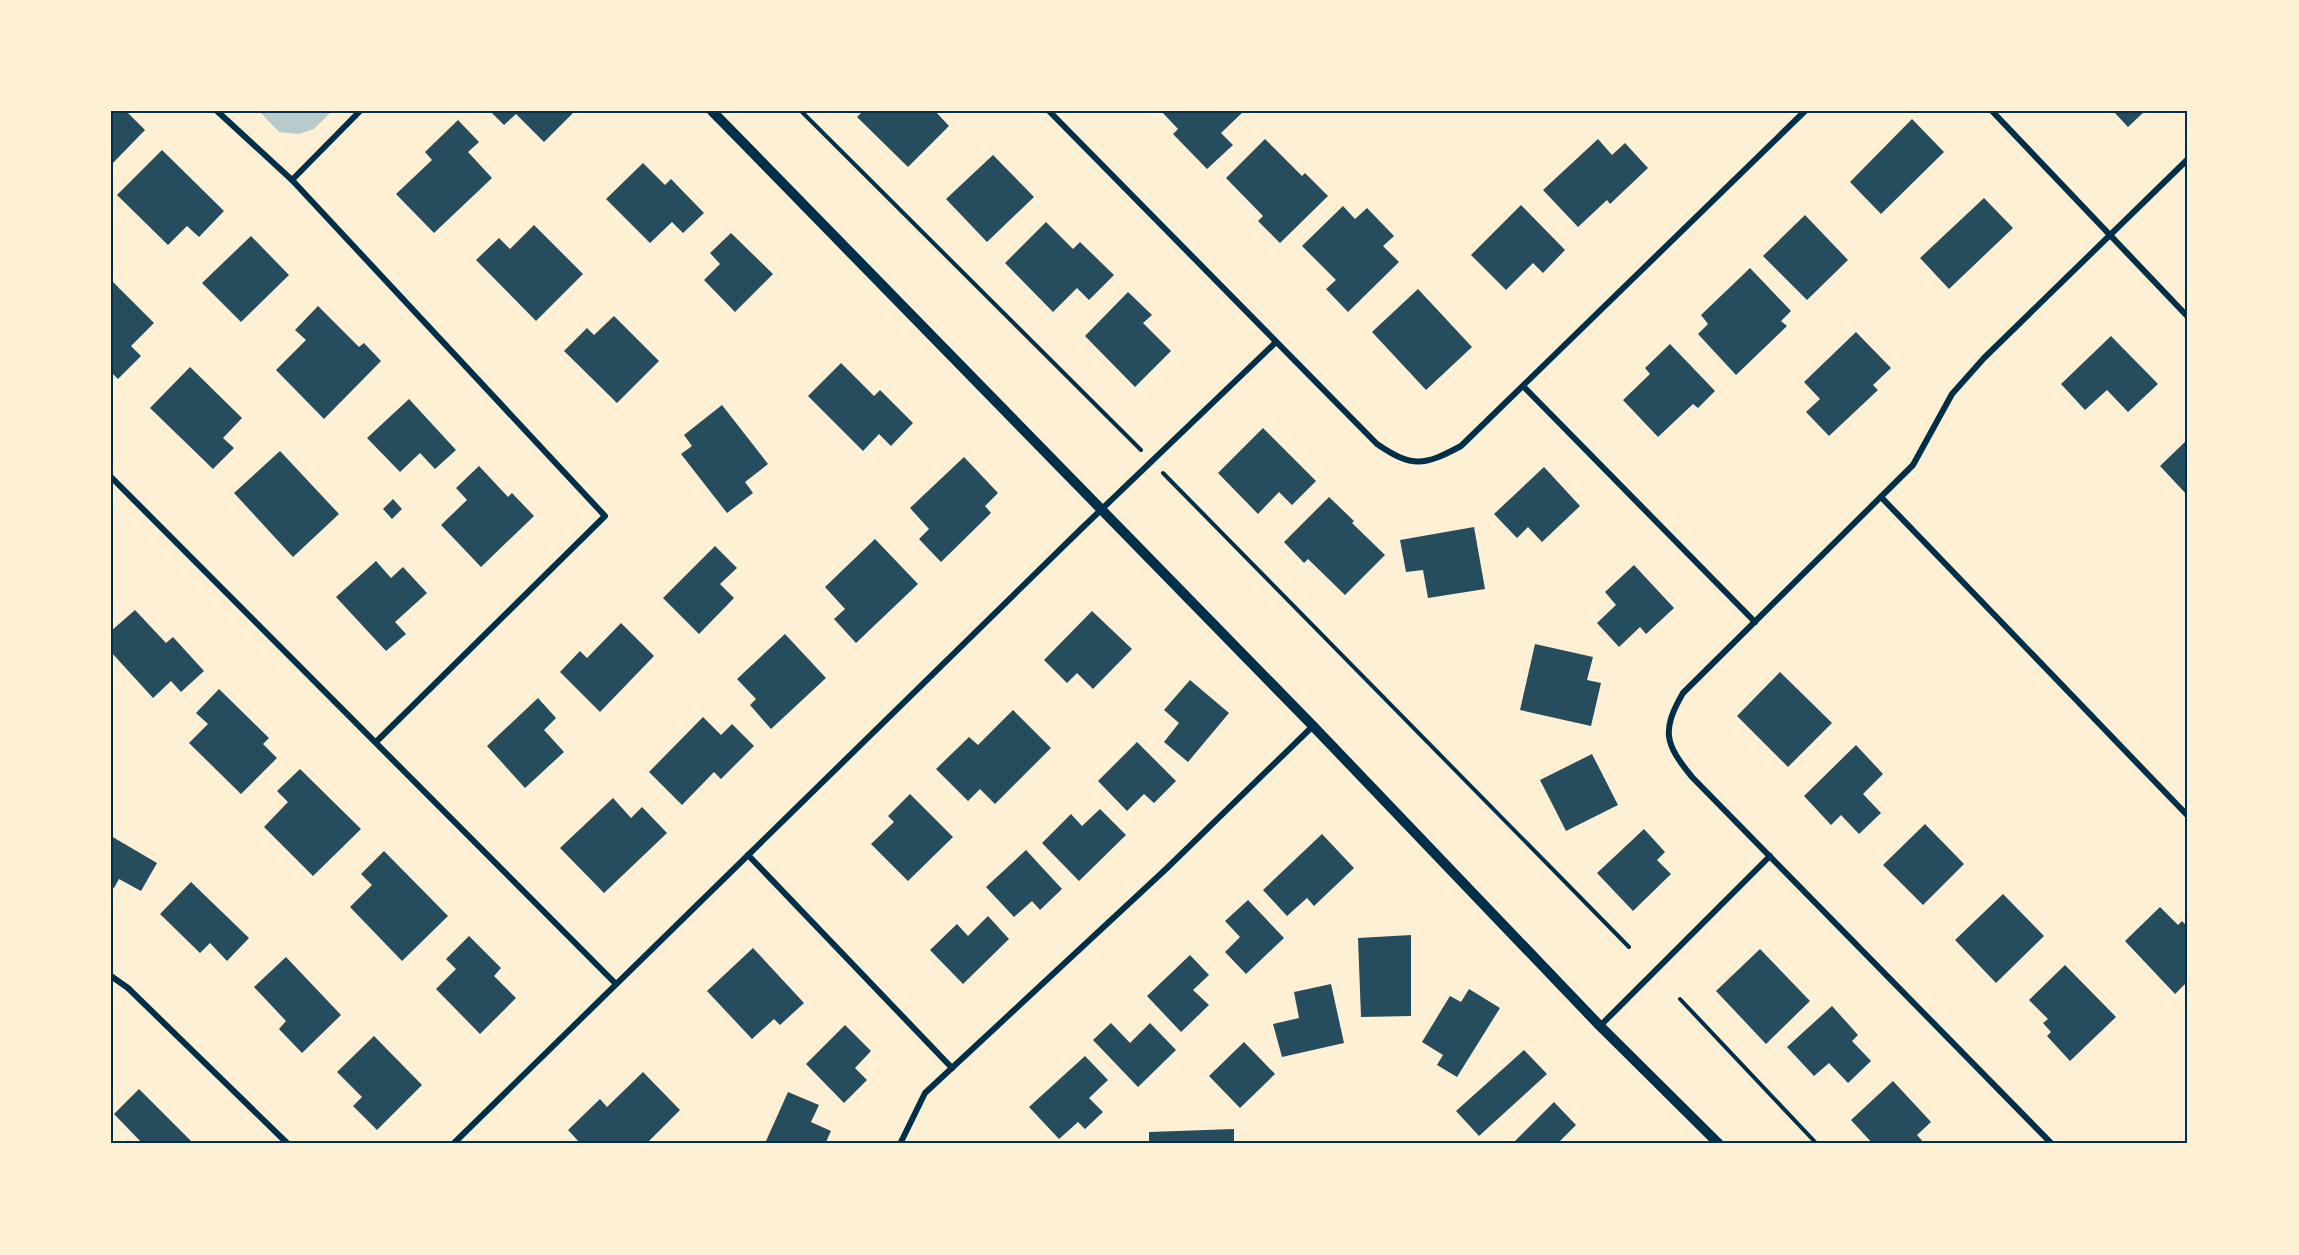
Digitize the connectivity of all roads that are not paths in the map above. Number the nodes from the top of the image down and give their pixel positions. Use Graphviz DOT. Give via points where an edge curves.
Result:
graph roads {
  1 [pos="218,111"];
  2 [pos="360,111"];
  3 [pos="712,111"];
  4 [pos="1049,111"];
  5 [pos="1805,111"];
  6 [pos="1992,111"];
  7 [pos="2188,159"];
  8 [pos="292,180"];
  9 [pos="2110,236"];
  10 [pos="2188,316"];
  11 [pos="1276,342"];
  12 [pos="1523,386"];
  13 [pos="111,477"];
  14 [pos="1881,497"];
  15 [pos="1102,509"];
  16 [pos="1755,622"];
  17 [pos="1313,726"];
  18 [pos="376,742"];
  19 [pos="2188,816"];
  20 [pos="748,855"];
  21 [pos="1770,856"];
  22 [pos="111,976"];
  23 [pos="616,984"];
  24 [pos="1600,1026"];
  25 [pos="952,1068"];
  26 [pos="288,1144"];
  27 [pos="453,1144"];
  28 [pos="900,1144"];
  29 [pos="1719,1144"];
  30 [pos="2052,1144"];
  1 -- 8 [label="street"];
  2 -- 8 [label="street"];
  3 -- 15 [label="street"];
  4 -- 11 [label="street"];
  5 -- 12 [label="street"];
  6 -- 9 [label="street"];
  7 -- 9 [label="street"];
  8 -- 18 [label="street" via="604,516"];
  9 -- 10 [label="street"];
  9 -- 14 [label="street" via="1952,394 1913,465"];
  11 -- 12 [label="street" via="1377,444 1399,459 1419,462 1461,446"];
  11 -- 15 [label="street"];
  12 -- 16 [label="street"];
  13 -- 18 [label="street"];
  14 -- 16 [label="street"];
  14 -- 19 [label="street"];
  15 -- 17 [label="street"];
  15 -- 20 [label="street"];
  16 -- 21 [label="street" via="1683,693 1672,711 1667,736 1677,759"];
  17 -- 24 [label="street"];
  17 -- 25 [label="street"];
  18 -- 23 [label="street"];
  20 -- 23 [label="street"];
  20 -- 25 [label="street"];
  21 -- 24 [label="street"];
  21 -- 30 [label="street"];
  22 -- 26 [label="street"];
  23 -- 27 [label="street"];
  24 -- 29 [label="street"];
  25 -- 28 [label="street" via="926,1093"];
}
